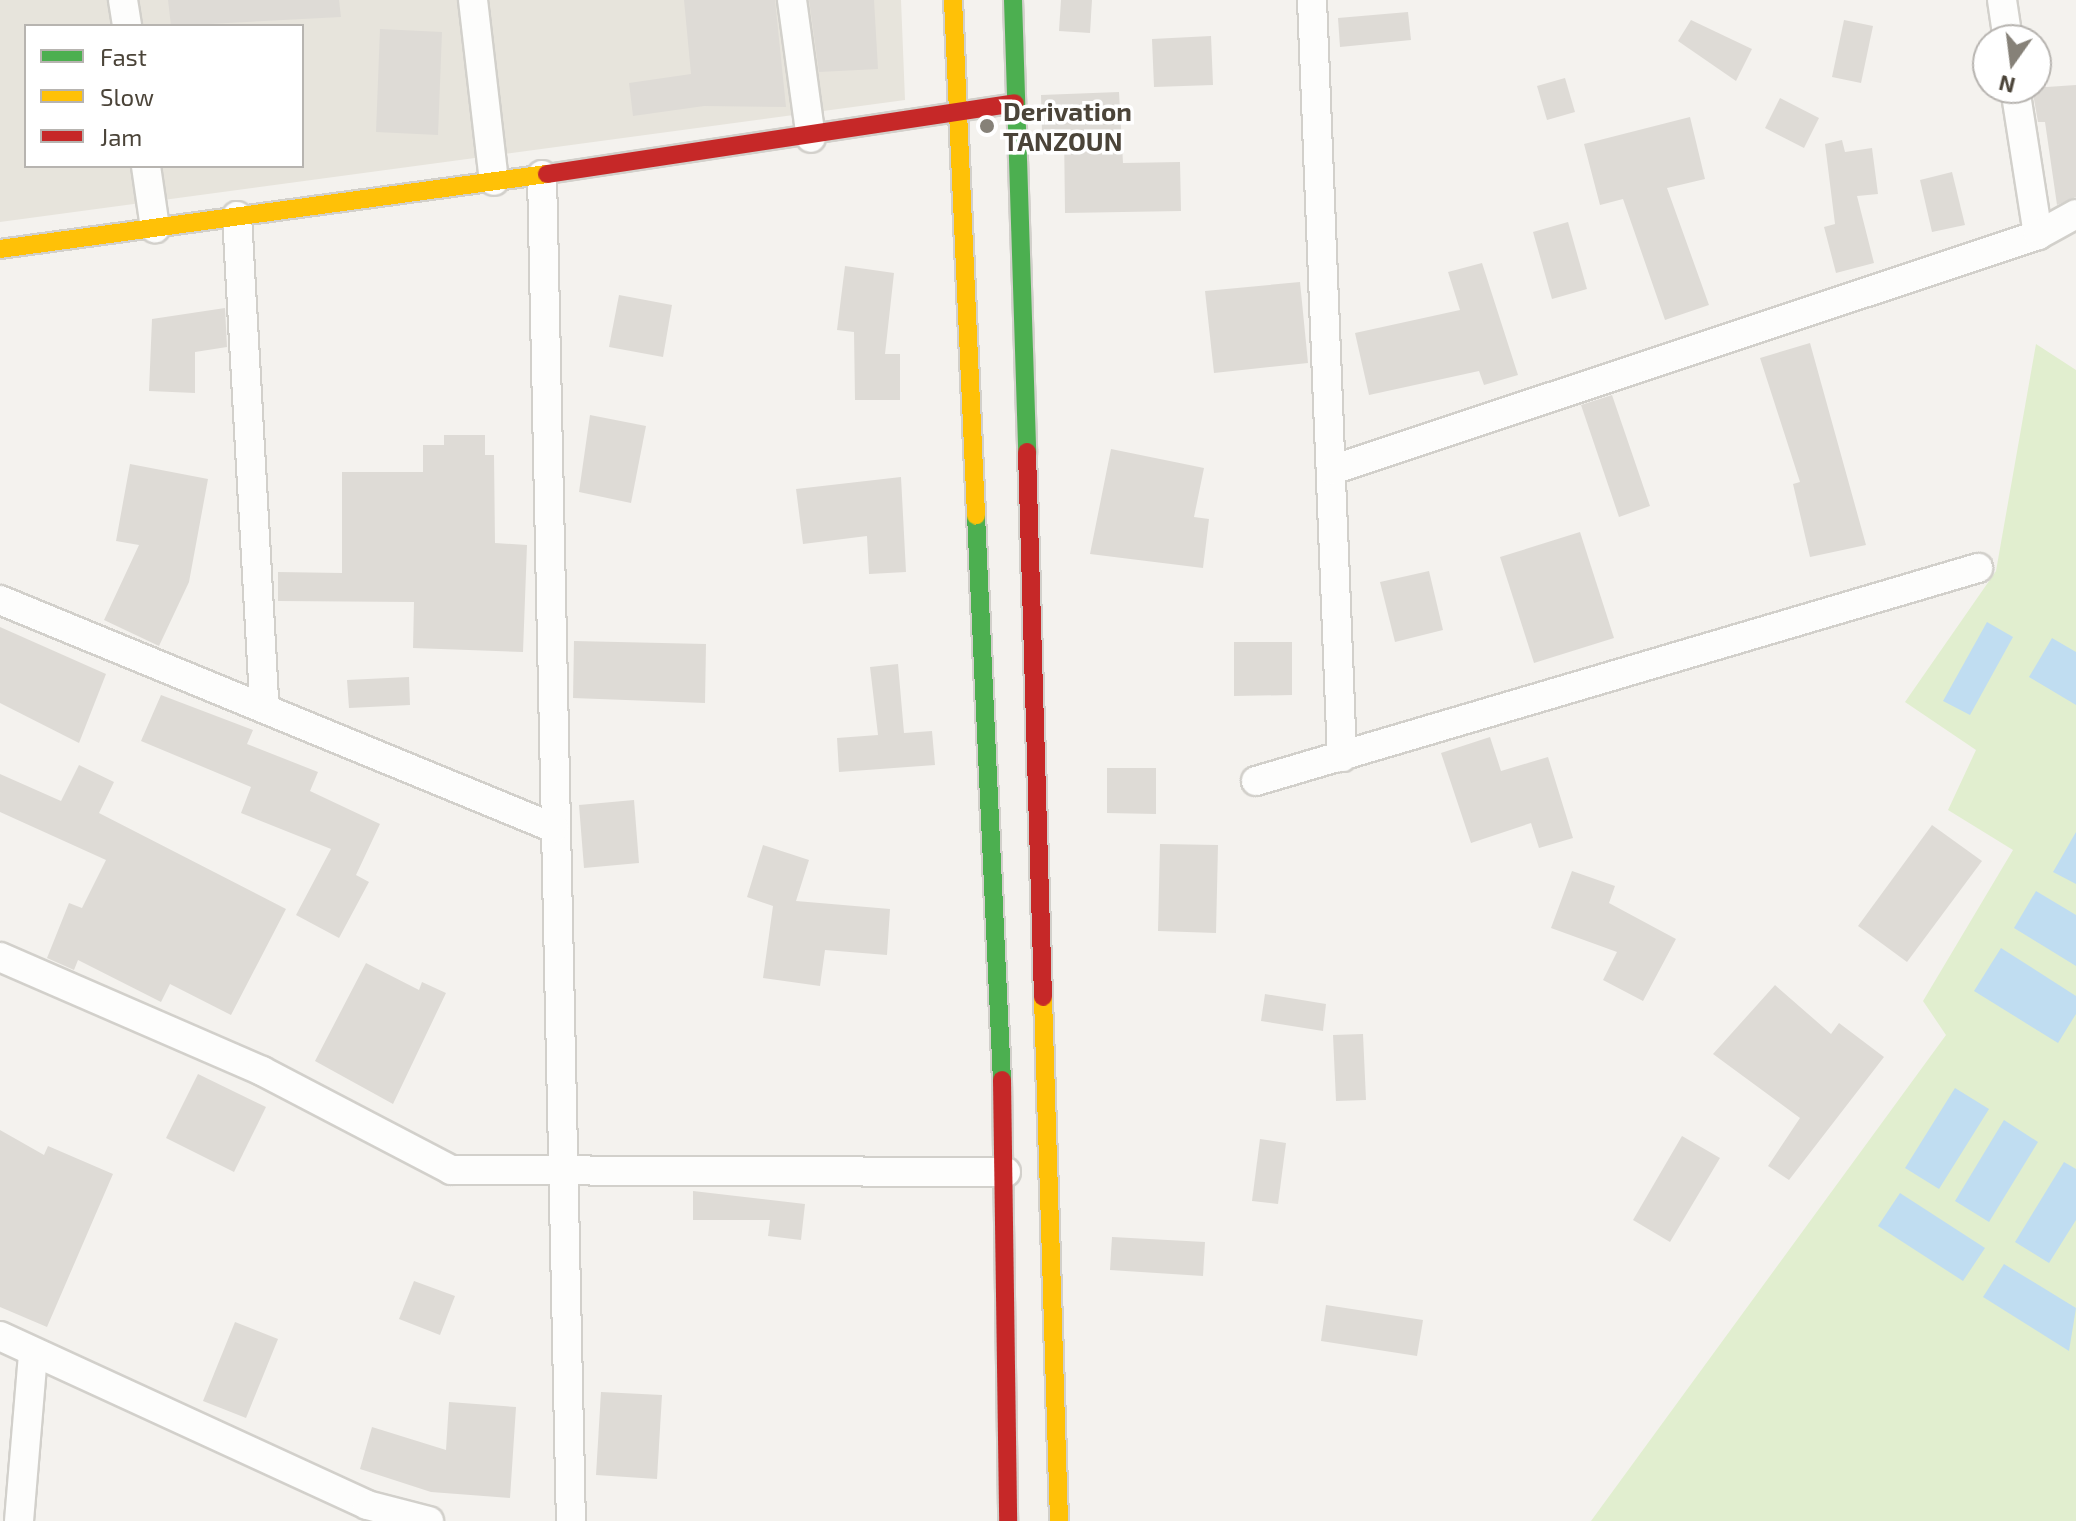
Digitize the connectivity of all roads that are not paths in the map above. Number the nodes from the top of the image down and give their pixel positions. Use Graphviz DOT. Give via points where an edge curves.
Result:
graph roads {
  1 [pos="123,0"];
  2 [pos="473,0"];
  3 [pos="792,0"];
  4 [pos="953,0"];
  5 [pos="1013,0"];
  6 [pos="1312,0"];
  7 [pos="2002,0"];
  8 [pos="127,24"];
  9 [pos="2006,24"];
  10 [pos="1015,103"];
  11 [pos="2018,104"];
  12 [pos="957,114"];
  13 [pos="811,138"];
  14 [pos="146,168"];
  15 [pos="542,175"];
  16 [pos="494,181"];
  17 [pos="2076,214"];
  18 [pos="237,216"];
  19 [pos="155,228"];
  20 [pos="2038,235"];
  21 [pos="0,249"];
  22 [pos="1332,470"];
  23 [pos="1978,568"];
  24 [pos="0,600"];
  25 [pos="264,706"];
  26 [pos="1342,757"];
  27 [pos="1256,781"];
  28 [pos="554,828"];
  29 [pos="0,957"];
  30 [pos="562,1170"];
  31 [pos="1006,1172"];
  32 [pos="0,1336"];
  33 [pos="33,1354"];
  34 [pos="19,1521"];
  35 [pos="429,1521"];
  36 [pos="571,1521"];
  37 [pos="1008,1521"];
  38 [pos="1059,1521"];
  1 -- 8 [label="street"];
  2 -- 16 [label="street"];
  3 -- 13 [label="street"];
  4 -- 12 [label="main road"];
  5 -- 10 [label="main road"];
  6 -- 22 [label="street"];
  7 -- 9 [label="street"];
  10 -- 12 [label="main road"];
  10 -- 38 [label="main road"];
  11 -- 20 [label="street"];
  12 -- 13 [label="main road"];
  12 -- 31 [label="main road"];
  13 -- 15 [label="main road"];
  14 -- 19 [label="street"];
  15 -- 16 [label="main road"];
  15 -- 28 [label="street"];
  16 -- 18 [label="main road"];
  17 -- 20 [label="street"];
  18 -- 19 [label="main road"];
  18 -- 25 [label="street"];
  19 -- 21 [label="main road"];
  20 -- 22 [label="street"];
  22 -- 26 [label="street"];
  23 -- 26 [label="street"];
  24 -- 25 [label="street"];
  25 -- 28 [label="street"];
  26 -- 27 [label="street"];
  28 -- 30 [label="street"];
  29 -- 30 [label="street" via="247,1065 451,1170"];
  30 -- 31 [label="street"];
  30 -- 36 [label="street"];
  31 -- 37 [label="main road"];
  32 -- 33 [label="street"];
  33 -- 34 [label="street"];
  33 -- 35 [label="street" via="367,1505"];
}
